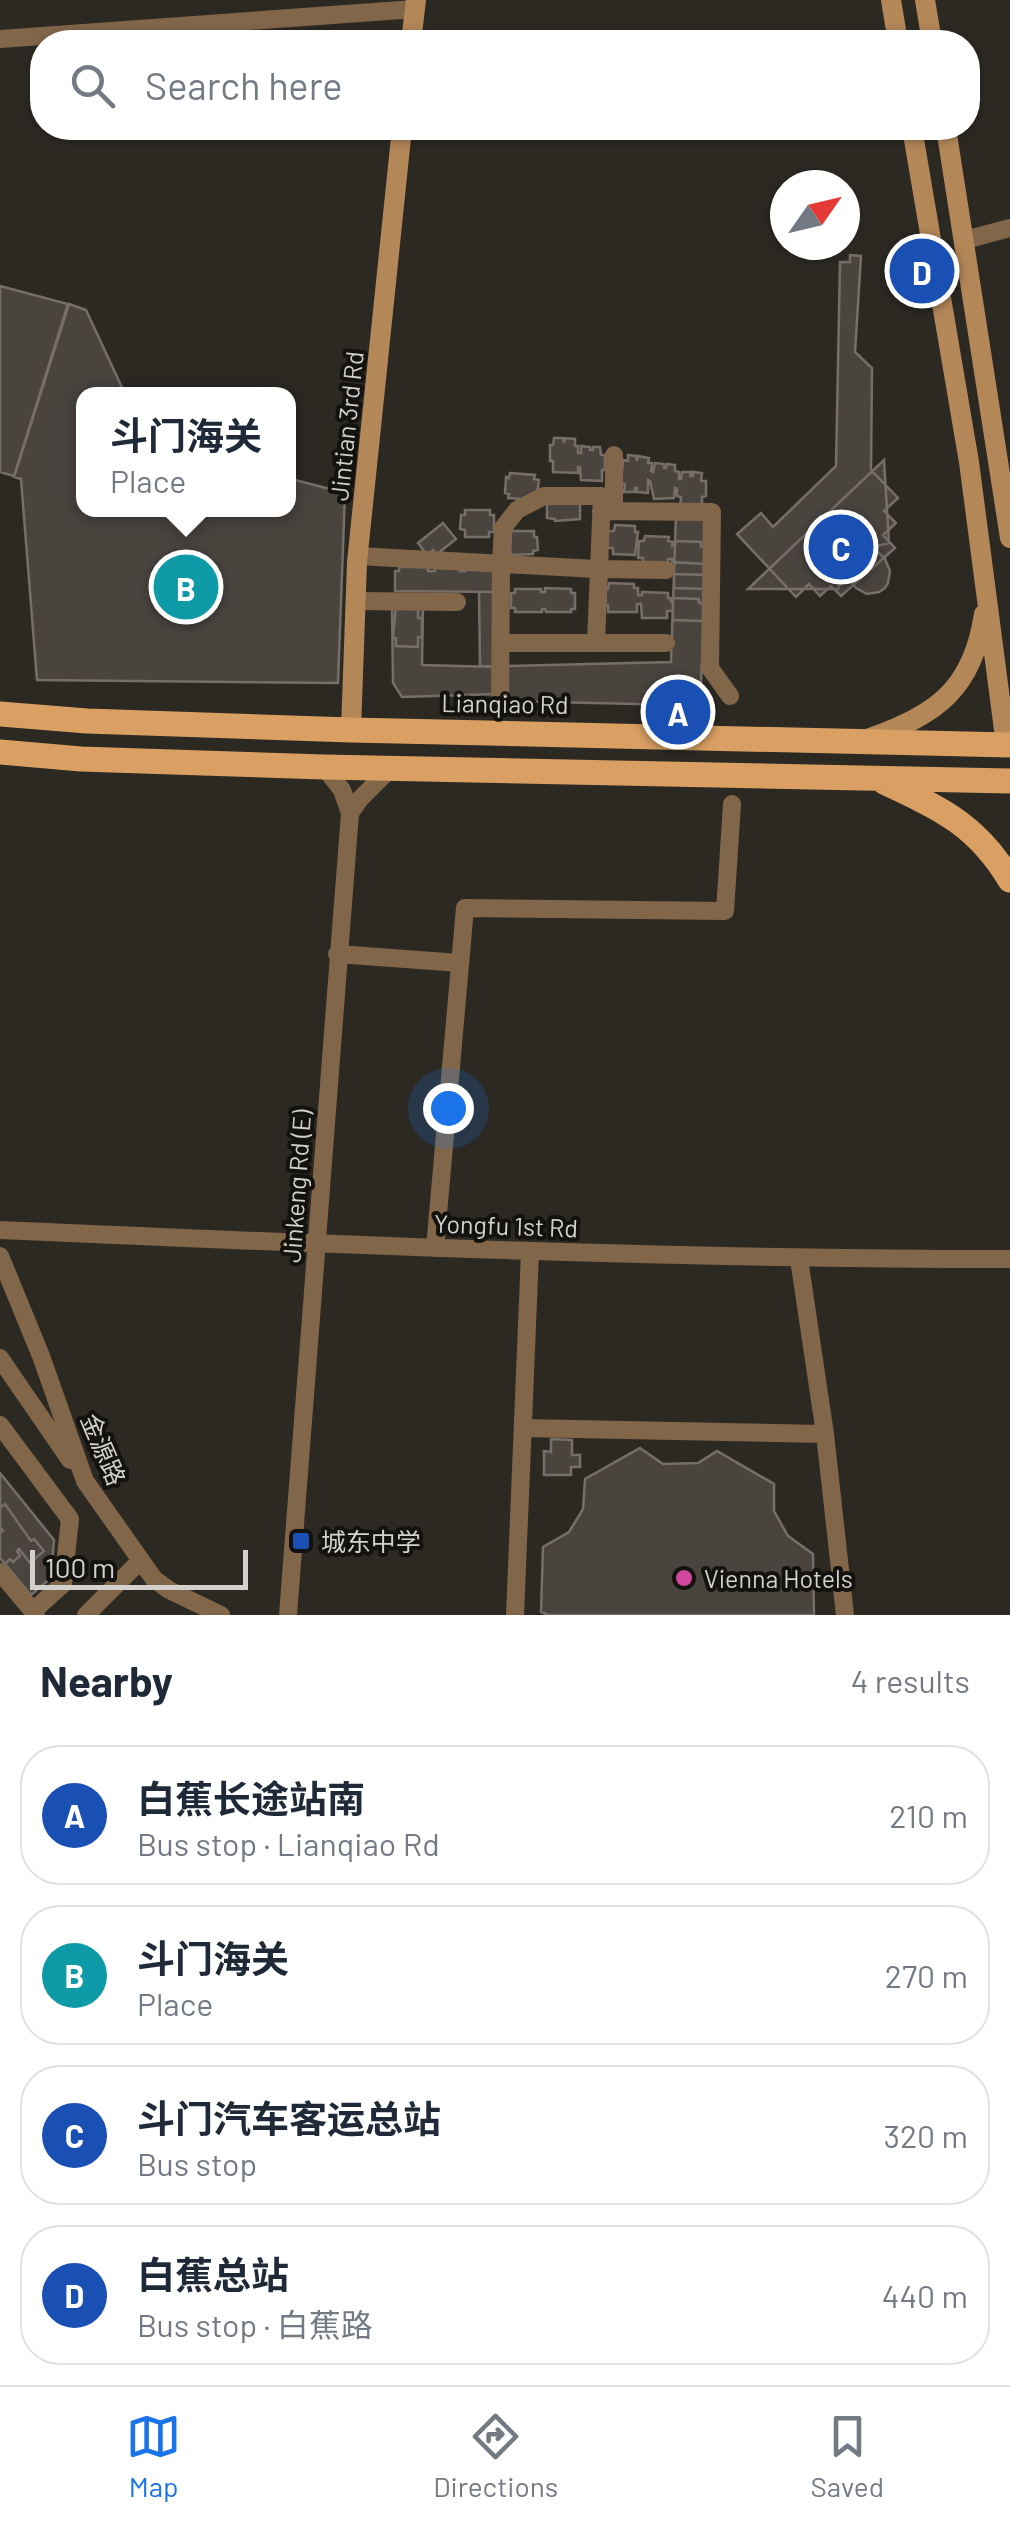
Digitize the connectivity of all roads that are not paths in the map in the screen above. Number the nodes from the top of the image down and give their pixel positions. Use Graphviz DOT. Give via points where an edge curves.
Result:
graph roads {
  1 [pos="891,0"];
  2 [pos="925,0"];
  3 [pos="415,4"];
  4 [pos="107,30"];
  5 [pos="412,30"];
  6 [pos="896,30"];
  7 [pos="930,30"];
  8 [pos="30,36"];
  9 [pos="0,39"];
  10 [pos="401,140"];
  11 [pos="914,140"];
  12 [pos="948,140"];
  13 [pos="1010,228"];
  14 [pos="965,240"];
  15 [pos="1001,412"];
  16 [pos="614,455"];
  17 [pos="607,511"];
  18 [pos="1010,538"];
  19 [pos="357,556"];
  20 [pos="501,564"];
  21 [pos="597,570"];
  22 [pos="666,570"];
  23 [pos="987,598"];
  24 [pos="355,601"];
  25 [pos="456,602"];
  26 [pos="501,643"];
  27 [pos="596,643"];
  28 [pos="666,643"];
  29 [pos="730,696"];
  30 [pos="500,708"];
  31 [pos="0,714"];
  32 [pos="351,730"];
  33 [pos="829,741"];
  34 [pos="860,742"];
  35 [pos="0,752"];
  36 [pos="1009,752"];
  37 [pos="324,767"];
  38 [pos="392,768"];
  39 [pos="828,776"];
  40 [pos="875,778"];
  41 [pos="1010,780"];
  42 [pos="732,804"];
  43 [pos="350,812"];
  44 [pos="1010,880"];
  45 [pos="337,954"];
  46 [pos="460,962"];
  47 [pos="0,1230"];
  48 [pos="316,1244"];
  49 [pos="435,1248"];
  50 [pos="530,1252"];
  51 [pos="0,1256"];
  52 [pos="799,1259"];
  53 [pos="1010,1259"];
  54 [pos="0,1358"];
  55 [pos="0,1425"];
  56 [pos="523,1428"];
  57 [pos="825,1434"];
  58 [pos="66,1454"];
  59 [pos="38,1475"];
  60 [pos="85,1482"];
  61 [pos="140,1562"];
  62 [pos="2,1578"];
  63 [pos="34,1613"];
  64 [pos="86,1615"];
  65 [pos="222,1615"];
  66 [pos="288,1615"];
  67 [pos="515,1615"];
  68 [pos="845,1615"];
  1 -- 6 [label="main road"];
  2 -- 7 [label="main road"];
  3 -- 4 [label="street"];
  3 -- 5 [label="main road"];
  8 -- 9 [label="street"];
  10 -- 19 [label="main road, Jintian 3rd Rd"];
  11 -- 23 [label="main road"];
  12 -- 14 [label="main road"];
  13 -- 14 [label="street"];
  14 -- 15 [label="main road"];
  15 -- 18 [label="main road"];
  16 -- 17 [label="street"];
  17 -- 20 [label="street" via="602,496 544,496 503,528"];
  17 -- 21 [label="street"];
  17 -- 29 [label="street" via="712,512 710,668"];
  19 -- 20 [label="street"];
  19 -- 24 [label="main road, Jintian 3rd Rd"];
  20 -- 21 [label="street"];
  20 -- 26 [label="street"];
  21 -- 22 [label="street"];
  21 -- 27 [label="street"];
  23 -- 34 [label="main road" via="975,649 951,694"];
  23 -- 36 [label="main road"];
  24 -- 25 [label="street"];
  24 -- 32 [label="main road, Jintian 3rd Rd"];
  26 -- 27 [label="street"];
  26 -- 30 [label="street"];
  27 -- 28 [label="street"];
  31 -- 32 [label="main road, Lianqiao Rd"];
  32 -- 33 [label="main road, Lianqiao Rd"];
  33 -- 34 [label="main road, Lianqiao Rd"];
  33 -- 39 [label="main road"];
  34 -- 36 [label="main road, Lianqiao Rd"];
  35 -- 37 [label="main road"];
  37 -- 38 [label="main road"];
  37 -- 43 [label="street"];
  38 -- 39 [label="main road"];
  38 -- 43 [label="street"];
  39 -- 40 [label="main road"];
  40 -- 41 [label="main road"];
  40 -- 44 [label="main road" via="948,812 991,850"];
  42 -- 46 [label="street" via="725,911 464,908"];
  43 -- 45 [label="street, Jinkeng Rd (E)"];
  45 -- 46 [label="street"];
  45 -- 48 [label="street, Jinkeng Rd (E)"];
  46 -- 49 [label="street"];
  47 -- 48 [label="street, Yongfu 1st Rd"];
  48 -- 49 [label="street, Yongfu 1st Rd"];
  48 -- 66 [label="street, Jinkeng Rd (E)"];
  49 -- 50 [label="street, Yongfu 1st Rd"];
  50 -- 52 [label="street, Yongfu 1st Rd"];
  50 -- 56 [label="street"];
  51 -- 60 [label="street, 金源路"];
  52 -- 53 [label="street, Yongfu 1st Rd"];
  52 -- 57 [label="street"];
  54 -- 58 [label="street"];
  55 -- 59 [label="street"];
  56 -- 57 [label="street"];
  56 -- 67 [label="street"];
  57 -- 68 [label="street"];
  58 -- 59 [label="street"];
  58 -- 60 [label="street"];
  59 -- 63 [label="street" via="70,1518 63,1584"];
  60 -- 61 [label="street, 金源路"];
  61 -- 64 [label="street"];
  61 -- 65 [label="street, 金源路" via="168,1590"];
  62 -- 63 [label="street"];
}
